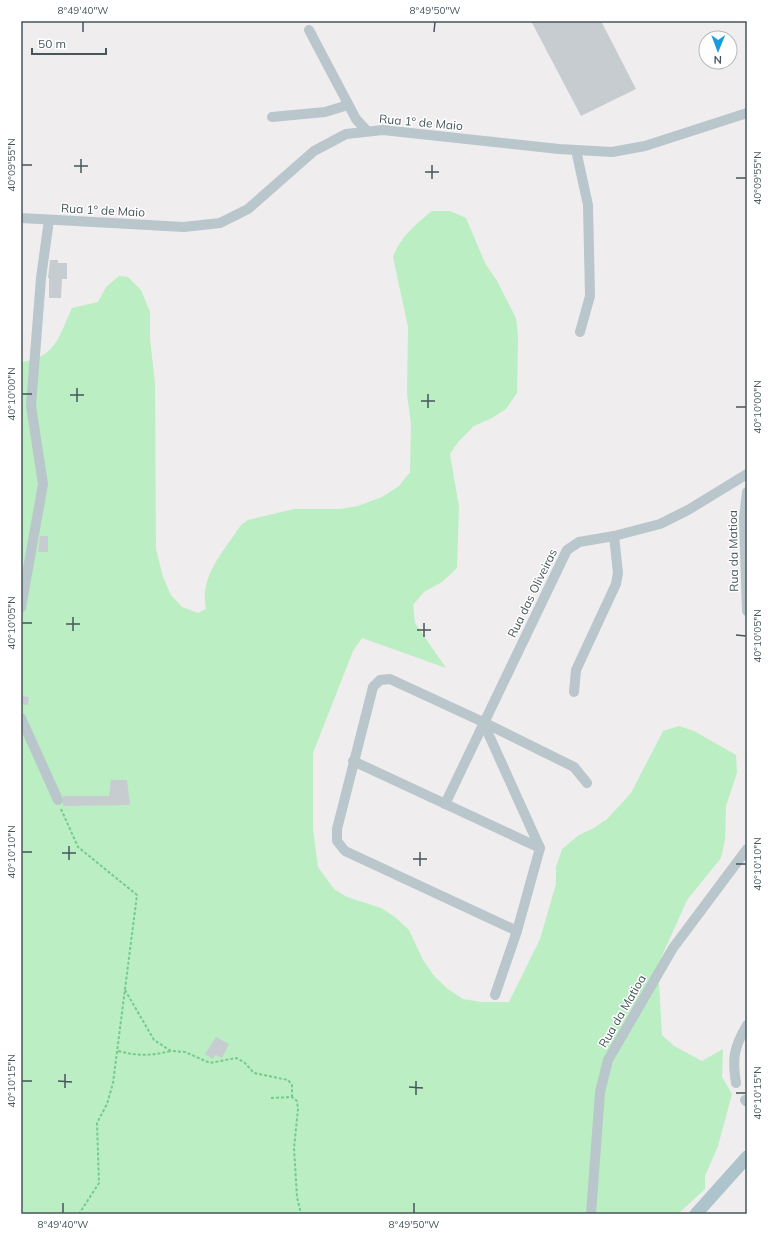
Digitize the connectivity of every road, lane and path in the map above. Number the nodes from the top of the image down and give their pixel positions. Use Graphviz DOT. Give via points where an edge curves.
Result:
graph roads {
  1 [pos="309,30"];
  2 [pos="348,105"];
  3 [pos="746,116"];
  4 [pos="272,118"];
  5 [pos="366,131"];
  6 [pos="576,150"];
  7 [pos="21,218"];
  8 [pos="49,220"];
  9 [pos="580,332"];
  10 [pos="747,474"];
  11 [pos="747,492"];
  12 [pos="614,536"];
  13 [pos="21,608"];
  14 [pos="747,611"];
  15 [pos="574,692"];
  16 [pos="21,718"];
  17 [pos="483,722"];
  18 [pos="353,761"];
  19 [pos="586,783"];
  20 [pos="58,800"];
  21 [pos="445,804"];
  22 [pos="540,848"];
  23 [pos="747,849"];
  24 [pos="517,931"];
  25 [pos="124,990"];
  26 [pos="496,995"];
  27 [pos="747,1025"];
  28 [pos="118,1051"];
  29 [pos="171,1051"];
  30 [pos="736,1083"];
  31 [pos="292,1097"];
  32 [pos="271,1098"];
  33 [pos="747,1157"];
  34 [pos="79,1214"];
  35 [pos="301,1214"];
  36 [pos="591,1214"];
  37 [pos="696,1214"];
  1 -- 2 [label="street"];
  2 -- 4 [label="street" via="325,112"];
  2 -- 5 [label="street"];
  3 -- 6 [label="street, Rua 1º de Maio" via="645,146 612,152"];
  5 -- 6 [label="street, Rua 1º de Maio" via="383,130"];
  5 -- 8 [label="street, Rua 1º de Maio" via="346,134 314,150 248,209 220,223 184,227"];
  6 -- 9 [label="street" via="588,205 590,296"];
  7 -- 8 [label="street, Rua 1º de Maio"];
  8 -- 13 [label="street" via="41,278 31,406 43,484"];
  10 -- 12 [label="street, Rua das Oliveiras" via="660,524"];
  11 -- 14 [label="street, Rua da Matioa" via="744,518"];
  12 -- 15 [label="street" via="618,573 616,584 576,670"];
  12 -- 17 [label="street, Rua das Oliveiras" via="579,542 567,550"];
  16 -- 20 [label="street"];
  17 -- 18 [label="street" via="390,679 380,680 373,687"];
  17 -- 19 [label="street" via="574,767"];
  17 -- 21 [label="street, Rua das Oliveiras"];
  17 -- 22 [label="street"];
  18 -- 21 [label="street"];
  18 -- 24 [label="street" via="337,829 337,841 345,851"];
  20 -- 25 [label="path" via="78,847 137,895"];
  21 -- 22 [label="street"];
  22 -- 24 [label="street"];
  23 -- 36 [label="street, Rua da Matioa" via="673,948 608,1060 600,1092"];
  24 -- 26 [label="street"];
  25 -- 28 [label="path"];
  25 -- 29 [label="path" via="154,1040"];
  27 -- 30 [label="street" via="737,1043 733,1062"];
  28 -- 29 [label="path" via="151,1056"];
  28 -- 34 [label="path" via="114,1083 97,1123 99,1183"];
  29 -- 31 [label="path" via="185,1052 210,1063 236,1058 244,1062 254,1073 288,1080 292,1085"];
  31 -- 32 [label="path"];
  31 -- 35 [label="path" via="297,1101 298,1109 294,1148 297,1197"];
  33 -- 37 [label="main road"];
}
